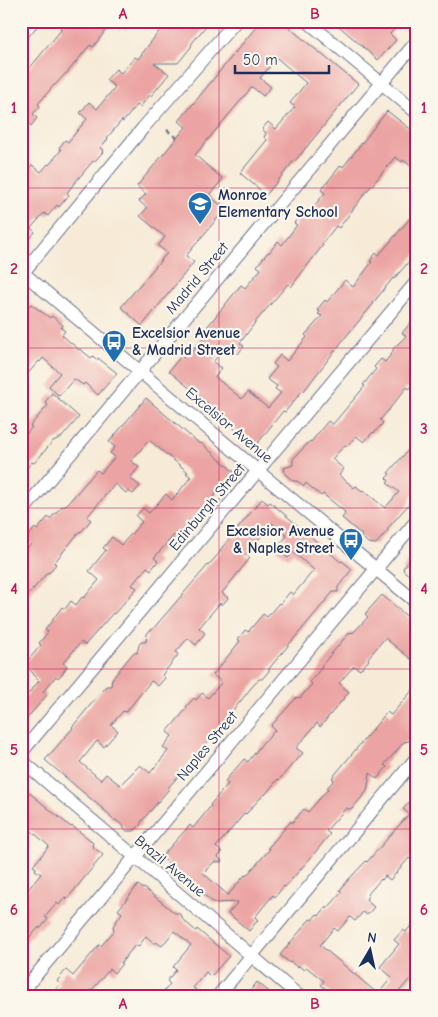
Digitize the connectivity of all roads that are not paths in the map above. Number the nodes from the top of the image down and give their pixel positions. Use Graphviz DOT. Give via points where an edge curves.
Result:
graph roads {
  1 [pos="33,21"];
  2 [pos="236,21"];
  3 [pos="307,21"];
  4 [pos="21,35"];
  5 [pos="417,41"];
  6 [pos="381,84"];
  7 [pos="417,113"];
  8 [pos="22,272"];
  9 [pos="417,281"];
  10 [pos="141,371"];
  11 [pos="258,471"];
  12 [pos="21,513"];
  13 [pos="417,520"];
  14 [pos="376,569"];
  15 [pos="417,603"];
  16 [pos="21,753"];
  17 [pos="417,758"];
  18 [pos="21,760"];
  19 [pos="135,857"];
  20 [pos="251,956"];
  21 [pos="21,993"];
  22 [pos="218,996"];
  23 [pos="299,996"];
  1 -- 4 [label="street"];
  2 -- 8 [label="street"];
  3 -- 6 [label="street"];
  5 -- 6 [label="street, Madrid Street"];
  6 -- 7 [label="street"];
  6 -- 10 [label="street, Madrid Street"];
  8 -- 10 [label="street, Excelsior Avenue"];
  9 -- 11 [label="street, Edinburgh Street"];
  10 -- 11 [label="street, Excelsior Avenue"];
  10 -- 12 [label="street, Madrid Street"];
  11 -- 14 [label="street, Excelsior Avenue"];
  11 -- 16 [label="street, Edinburgh Street"];
  13 -- 14 [label="street, Naples Street"];
  14 -- 15 [label="street, Excelsior Avenue"];
  14 -- 19 [label="street, Naples Street"];
  17 -- 20 [label="street"];
  18 -- 19 [label="street, Brazil Avenue"];
  19 -- 20 [label="street, Brazil Avenue"];
  19 -- 21 [label="street, Naples Street"];
  20 -- 22 [label="street"];
  20 -- 23 [label="street, Brazil Avenue"];
}
